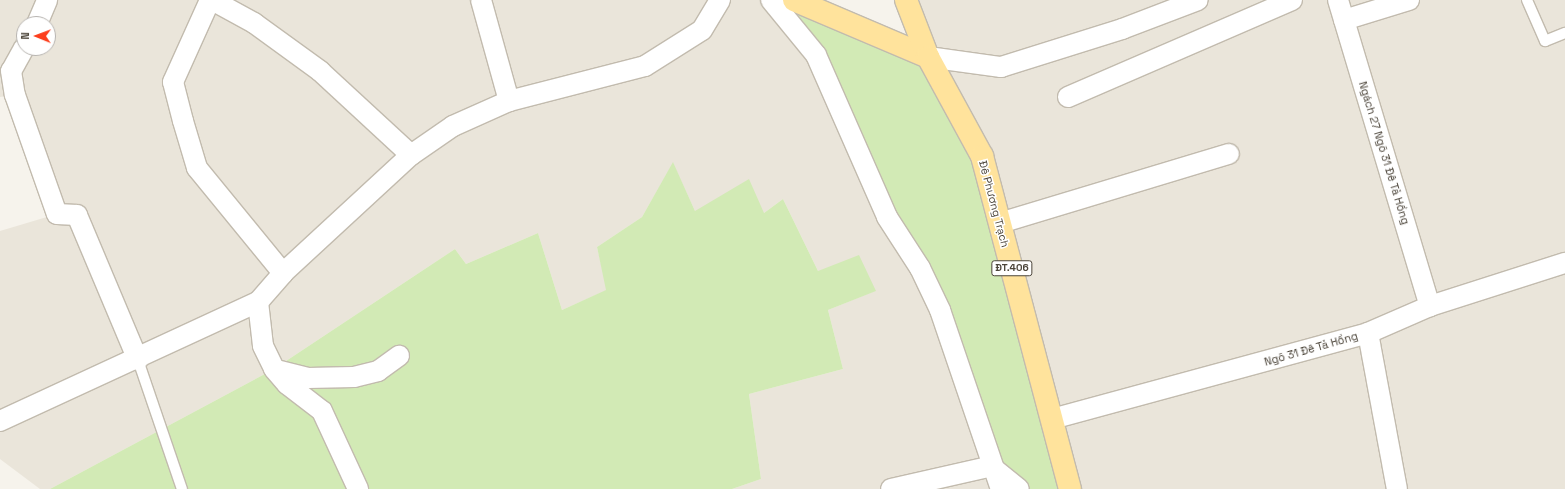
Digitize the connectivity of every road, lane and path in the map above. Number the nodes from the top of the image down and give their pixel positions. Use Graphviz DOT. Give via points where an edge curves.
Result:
graph roads {
  1 [pos="47,0"];
  2 [pos="211,0"];
  3 [pos="481,0"];
  4 [pos="720,0"];
  5 [pos="771,0"];
  6 [pos="794,0"];
  7 [pos="906,0"];
  8 [pos="1198,0"];
  9 [pos="1292,0"];
  10 [pos="1338,0"];
  11 [pos="1409,0"];
  12 [pos="1527,0"];
  13 [pos="40,16"];
  14 [pos="1344,20"];
  15 [pos="1565,33"];
  16 [pos="19,56"];
  17 [pos="928,57"];
  18 [pos="1068,97"];
  19 [pos="510,101"];
  20 [pos="1229,154"];
  21 [pos="411,155"];
  22 [pos="1000,223"];
  23 [pos="1565,263"];
  24 [pos="283,273"];
  25 [pos="258,302"];
  26 [pos="1430,306"];
  27 [pos="1368,334"];
  28 [pos="399,356"];
  29 [pos="138,360"];
  30 [pos="274,369"];
  31 [pos="1052,419"];
  32 [pos="0,421"];
  33 [pos="992,466"];
  34 [pos="182,489"];
  35 [pos="358,489"];
  36 [pos="891,489"];
  37 [pos="1001,489"];
  38 [pos="1019,489"];
  39 [pos="1070,489"];
  40 [pos="1397,489"];
  1 -- 13 [label="street"];
  2 -- 21 [label="street" via="254,23 320,71"];
  2 -- 24 [label="street" via="173,82 183,121 197,168"];
  3 -- 19 [label="street"];
  4 -- 19 [label="street" via="702,30 645,66"];
  5 -- 33 [label="street" via="816,55 887,217 920,268 940,310"];
  6 -- 17 [label="main road"];
  7 -- 17 [label="main road, Đê Phương Trạch / ĐT.406"];
  8 -- 17 [label="street" via="1122,29 1001,67"];
  9 -- 18 [label="street"];
  10 -- 14 [label="street, Ngách 27 Ngõ 31 Đê Tả Hồng"];
  11 -- 14 [label="street"];
  12 -- 15 [label="lane" via="1545,41"];
  14 -- 26 [label="street, Ngách 27 Ngõ 31 Đê Tả Hồng"];
  16 -- 29 [label="street" via="11,71 14,95 57,214 77,215"];
  17 -- 22 [label="main road, Đê Phương Trạch / ĐT.406" via="982,156"];
  19 -- 21 [label="street" via="453,126"];
  20 -- 22 [label="street"];
  21 -- 24 [label="street"];
  22 -- 31 [label="main road, Đê Phương Trạch / ĐT.406"];
  23 -- 26 [label="street, Ngõ 31 Đê Tả Hồng"];
  24 -- 25 [label="street"];
  25 -- 29 [label="street"];
  25 -- 30 [label="street" via="263,346"];
  26 -- 27 [label="street, Ngõ 31 Đê Tả Hồng"];
  27 -- 31 [label="street, Ngõ 31 Đê Tả Hồng"];
  27 -- 40 [label="street"];
  28 -- 30 [label="street" via="378,371 354,377 308,378"];
  29 -- 32 [label="street"];
  29 -- 34 [label="lane"];
  30 -- 35 [label="street" via="287,384 322,411"];
  31 -- 39 [label="main road, Đê Phương Trạch / ĐT.406"];
  33 -- 36 [label="street"];
  33 -- 37 [label="street"];
  33 -- 38 [label="street"];
}
